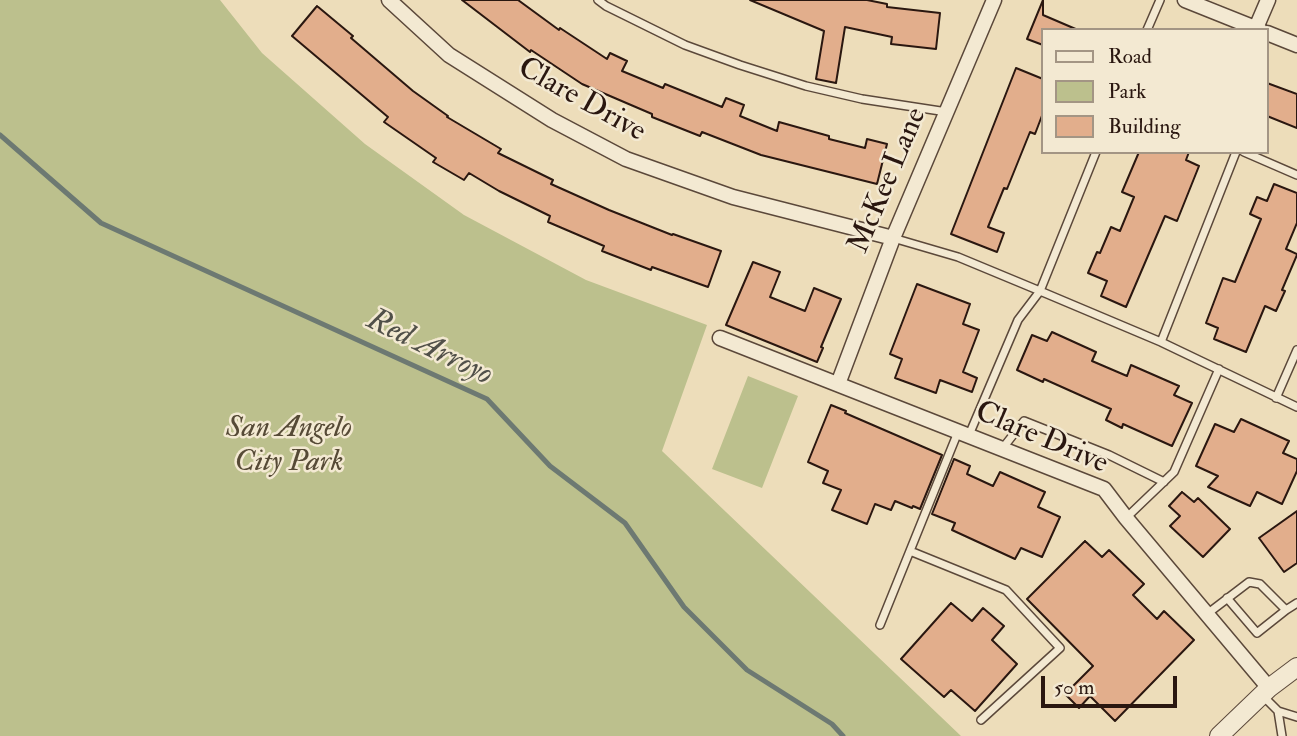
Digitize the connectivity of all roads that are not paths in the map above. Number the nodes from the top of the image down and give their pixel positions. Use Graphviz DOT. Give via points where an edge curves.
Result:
graph roads {
  1 [pos="389,0"];
  2 [pos="598,0"];
  3 [pos="994,0"];
  4 [pos="1160,0"];
  5 [pos="1185,0"];
  6 [pos="1268,0"];
  7 [pos="1148,28"];
  8 [pos="1256,28"];
  9 [pos="1261,28"];
  10 [pos="1269,33"];
  11 [pos="1297,45"];
  12 [pos="947,112"];
  13 [pos="1095,154"];
  14 [pos="1235,154"];
  15 [pos="1248,154"];
  16 [pos="1297,176"];
  17 [pos="893,238"];
  18 [pos="1040,291"];
  19 [pos="720,338"];
  20 [pos="1161,342"];
  21 [pos="1297,350"];
  22 [pos="1219,369"];
  23 [pos="838,384"];
  24 [pos="1276,398"];
  25 [pos="1297,407"];
  26 [pos="964,434"];
  27 [pos="1002,449"];
  28 [pos="1164,482"];
  29 [pos="1126,519"];
  30 [pos="910,551"];
  31 [pos="1227,598"];
  32 [pos="1297,603"];
  33 [pos="1286,610"];
  34 [pos="1206,614"];
  35 [pos="880,625"];
  36 [pos="1297,667"];
  37 [pos="1265,691"];
  38 [pos="1278,711"];
  39 [pos="1297,717"];
  40 [pos="981,720"];
  41 [pos="1219,736"];
  42 [pos="1282,736"];
  1 -- 17 [label="street, Clare Drive" via="449,55 552,120 626,159 733,197"];
  2 -- 12 [label="lane" via="685,45 740,65 862,99"];
  3 -- 12 [label="street, McKee Lane"];
  4 -- 7 [label="lane"];
  5 -- 8 [label="street"];
  6 -- 9 [label="street"];
  10 -- 11 [label="street"];
  12 -- 17 [label="street, McKee Lane"];
  13 -- 18 [label="lane"];
  14 -- 20 [label="lane"];
  15 -- 16 [label="lane"];
  17 -- 18 [label="lane" via="958,257"];
  17 -- 23 [label="street, McKee Lane"];
  18 -- 20 [label="lane"];
  18 -- 26 [label="lane" via="1018,320"];
  19 -- 23 [label="street, Clare Drive"];
  20 -- 22 [label="lane"];
  21 -- 24 [label="lane"];
  22 -- 24 [label="lane"];
  22 -- 28 [label="lane" via="1174,472"];
  23 -- 26 [label="street, Clare Drive"];
  24 -- 25 [label="lane"];
  26 -- 27 [label="street, Clare Drive"];
  26 -- 30 [label="lane"];
  27 -- 28 [label="lane" via="1024,421"];
  27 -- 29 [label="street, Clare Drive" via="1104,489"];
  28 -- 29 [label="lane"];
  29 -- 34 [label="street, Clare Drive"];
  30 -- 35 [label="lane"];
  30 -- 40 [label="lane" via="1006,590 1060,648"];
  31 -- 33 [label="lane" via="1249,582 1261,584"];
  31 -- 33 [label="lane" via="1256,633"];
  31 -- 34 [label="lane"];
  32 -- 33 [label="lane"];
  34 -- 37 [label="street, Clare Drive"];
  36 -- 37 [label="street"];
  37 -- 38 [label="lane"];
  37 -- 41 [label="street"];
  38 -- 39 [label="lane"];
  38 -- 42 [label="lane"];
}
